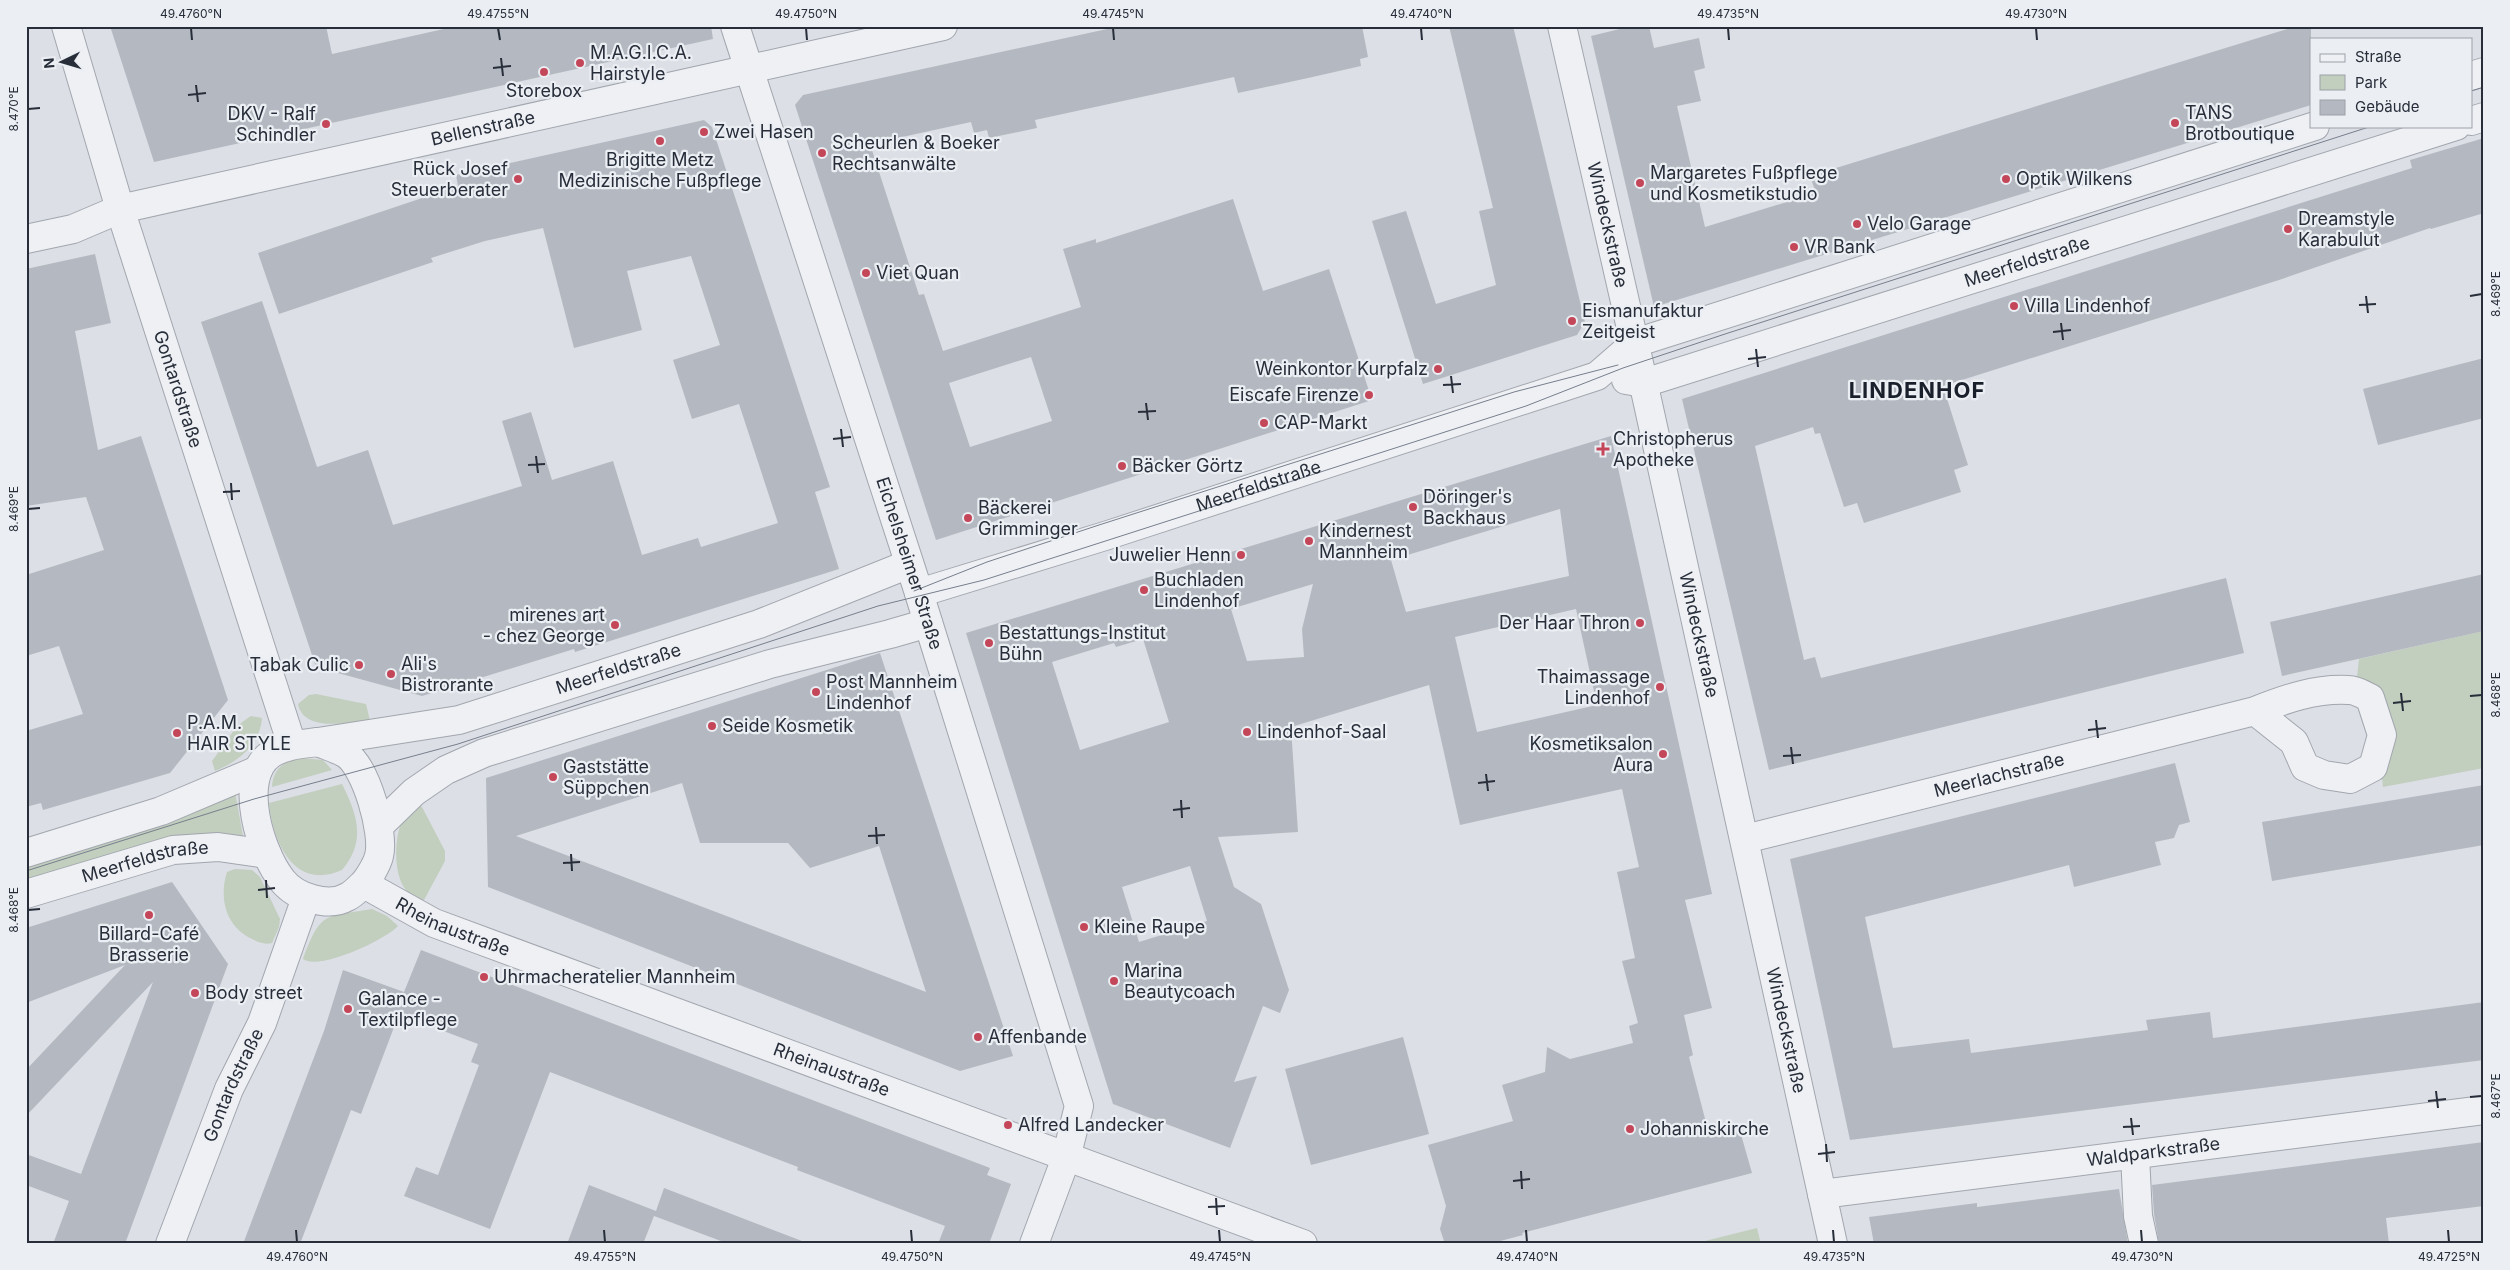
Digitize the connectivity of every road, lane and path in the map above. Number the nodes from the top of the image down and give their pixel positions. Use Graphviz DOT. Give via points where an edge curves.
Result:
graph roads {
  1 [pos="735,26"];
  2 [pos="943,26"];
  3 [pos="1562,26"];
  4 [pos="66,28"];
  5 [pos="749,70"];
  6 [pos="2484,72"];
  7 [pos="2472,76"];
  8 [pos="2484,117"];
  9 [pos="2472,121"];
  10 [pos="2310,128"];
  11 [pos="2450,128"];
  12 [pos="120,210"];
  13 [pos="26,240"];
  14 [pos="1635,343"];
  15 [pos="1597,376"];
  16 [pos="1644,383"];
  17 [pos="910,564"];
  18 [pos="919,593"];
  19 [pos="928,623"];
  20 [pos="2255,711"];
  21 [pos="305,744"];
  22 [pos="258,770"];
  23 [pos="379,826"];
  24 [pos="1745,839"];
  25 [pos="26,853"];
  26 [pos="267,854"];
  27 [pos="364,884"];
  28 [pos="26,894"];
  29 [pos="306,898"];
  30 [pos="2484,1110"];
  31 [pos="2135,1155"];
  32 [pos="1066,1158"];
  33 [pos="1822,1194"];
  34 [pos="170,1244"];
  35 [pos="1034,1244"];
  36 [pos="1303,1244"];
  37 [pos="1833,1244"];
  38 [pos="2144,1244"];
  1 -- 5 [label="street, Eichelsheimer Straße"];
  2 -- 5 [label="street, Bellenstraße"];
  3 -- 14 [label="street, Windeckstraße"];
  4 -- 12 [label="street, Gontardstraße"];
  5 -- 12 [label="street, Bellenstraße"];
  5 -- 17 [label="street, Eichelsheimer Straße"];
  6 -- 7 [label="street"];
  8 -- 9 [label="street"];
  10 -- 14 [label="street, Meerfeldstraße"];
  11 -- 16 [label="street, Meerfeldstraße"];
  12 -- 13 [label="street, Bellenstraße" via="73,229"];
  12 -- 21 [label="street, Gontardstraße"];
  14 -- 15 [label="street, Meerfeldstraße"];
  14 -- 16 [label="street, Windeckstraße"];
  15 -- 16 [label="street, Meerfeldstraße"];
  15 -- 18 [label="street, Meerfeldstraße"];
  16 -- 24 [label="street, Windeckstraße"];
  17 -- 18 [label="street, Eichelsheimer Straße"];
  17 -- 21 [label="street, Meerfeldstraße" via="759,624 468,718"];
  18 -- 19 [label="street, Eichelsheimer Straße"];
  19 -- 23 [label="street" via="770,664 484,753 446,770 414,792"];
  19 -- 32 [label="street, Eichelsheimer Straße" via="1079,1106"];
  20 -- 24 [label="street, Meerlachstraße"];
  21 -- 22 [label="street" via="270,754"];
  21 -- 23 [label="street" via="347,754 361,772"];
  22 -- 25 [label="street" via="161,811"];
  22 -- 26 [label="street" via="253,786 254,799 258,827"];
  23 -- 27 [label="street" via="379,856"];
  24 -- 33 [label="street, Windeckstraße"];
  26 -- 28 [label="street, Meerfeldstraße" via="218,847 173,850"];
  26 -- 29 [label="street" via="282,882"];
  27 -- 29 [label="street" via="346,898 328,901"];
  27 -- 32 [label="street, Rheinaustraße" via="434,923"];
  29 -- 34 [label="street, Gontardstraße" via="262,1023 229,1089"];
  30 -- 31 [label="street, Waldparkstraße"];
  31 -- 33 [label="street, Waldparkstraße"];
  31 -- 38 [label="street" via="2138,1216"];
  32 -- 35 [label="street, Eichelsheimer Straße"];
  32 -- 36 [label="street, Rheinaustraße"];
  33 -- 37 [label="street, Windeckstraße"];
}
